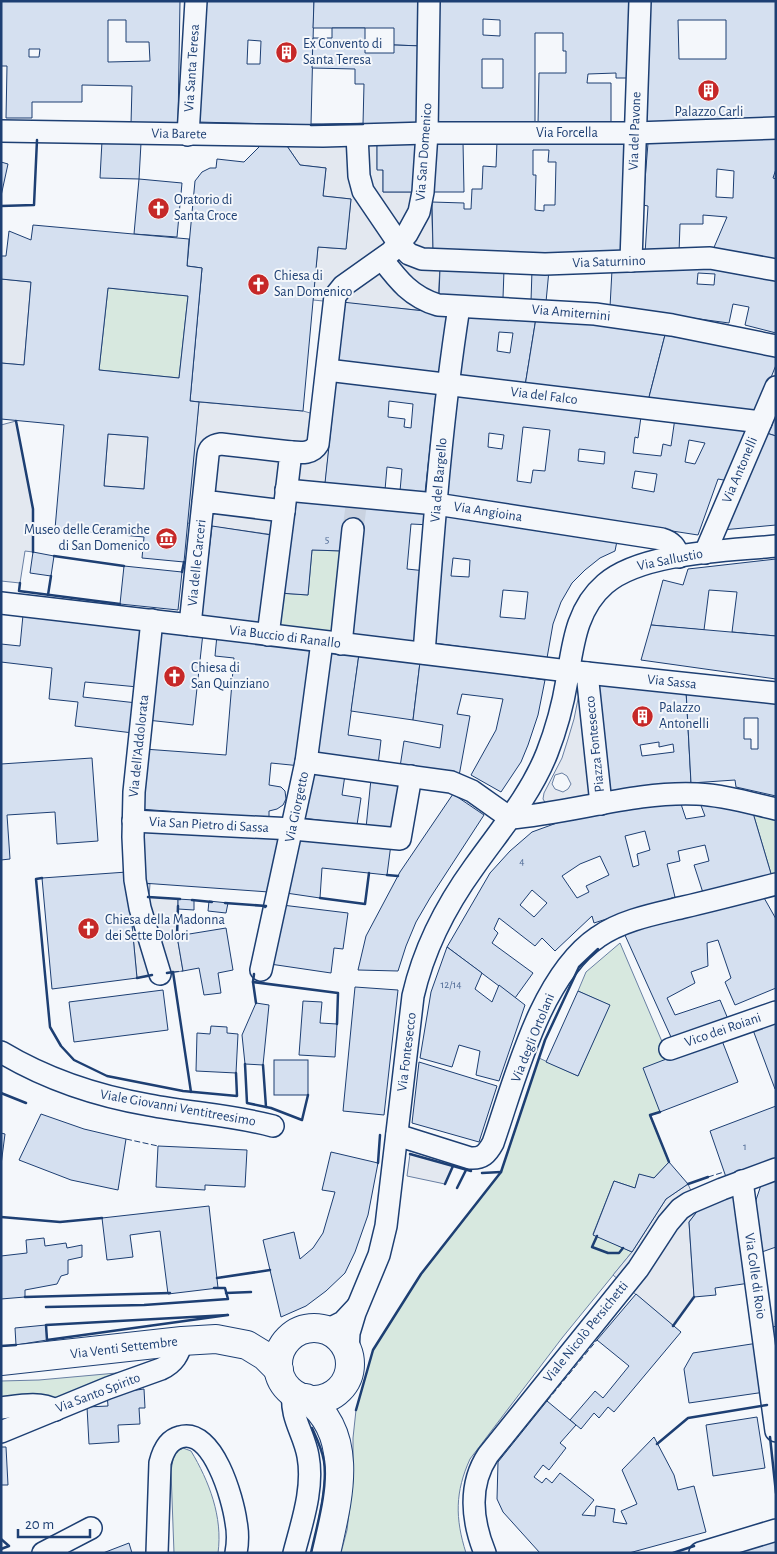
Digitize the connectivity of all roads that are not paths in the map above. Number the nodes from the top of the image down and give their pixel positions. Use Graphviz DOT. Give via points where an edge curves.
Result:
graph roads {
  1 [pos="196,1"];
  2 [pos="429,1"];
  3 [pos="640,1"];
  4 [pos="776,128"];
  5 [pos="1,131"];
  6 [pos="427,133"];
  7 [pos="635,134"];
  8 [pos="188,135"];
  9 [pos="357,135"];
  10 [pos="399,244"];
  11 [pos="382,259"];
  12 [pos="631,261"];
  13 [pos="776,270"];
  14 [pos="459,307"];
  15 [pos="776,346"];
  16 [pos="326,370"];
  17 [pos="448,384"];
  18 [pos="776,387"];
  19 [pos="761,422"];
  20 [pos="291,452"];
  21 [pos="286,490"];
  22 [pos="204,501"];
  23 [pos="436,504"];
  24 [pos="284,511"];
  25 [pos="353,530"];
  26 [pos="776,546"];
  27 [pos="705,553"];
  28 [pos="679,557"];
  29 [pos="1,603"];
  30 [pos="152,620"];
  31 [pos="190,625"];
  32 [pos="268,635"];
  33 [pos="331,643"];
  34 [pos="424,653"];
  35 [pos="577,672"];
  36 [pos="776,693"];
  37 [pos="306,762"];
  38 [pos="411,776"];
  39 [pos="601,804"];
  40 [pos="776,809"];
  41 [pos="510,818"];
  42 [pos="133,821"];
  43 [pos="293,829"];
  44 [pos="776,884"];
  45 [pos="261,970"];
  46 [pos="160,974"];
  47 [pos="776,1012"];
  48 [pos="670,1048"];
  49 [pos="1,1052"];
  50 [pos="273,1126"];
  51 [pos="397,1135"];
  52 [pos="776,1169"];
  53 [pos="742,1181"];
  54 [pos="357,1306"];
  55 [pos="327,1330"];
  56 [pos="289,1338"];
  57 [pos="182,1341"];
  58 [pos="247,1345"];
  59 [pos="348,1352"];
  60 [pos="1,1361"];
  61 [pos="293,1387"];
  62 [pos="339,1389"];
  63 [pos="1,1408"];
  64 [pos="55,1410"];
  65 [pos="776,1431"];
  66 [pos="1,1432"];
  67 [pos="335,1438"];
  68 [pos="91,1528"];
  69 [pos="776,1530"];
  70 [pos="711,1551"];
  71 [pos="42,1553"];
  72 [pos="157,1553"];
  73 [pos="236,1553"];
  74 [pos="294,1553"];
  75 [pos="326,1553"];
  76 [pos="485,1553"];
  1 -- 8 [label="street, Via Santa Teresa"];
  2 -- 6 [label="street, Via San Domenico"];
  3 -- 7 [label="street, Via del Pavone"];
  4 -- 7 [label="street, Via Forcella"];
  5 -- 8 [label="street, Via Barete"];
  6 -- 7 [label="street, Via Forcella"];
  6 -- 9 [label="street, Via Forcella"];
  6 -- 10 [label="street, Via San Domenico" via="422,202 414,223"];
  7 -- 12 [label="street, Via del Pavone"];
  8 -- 9 [label="street, Via Barete"];
  9 -- 10 [label="street" via="363,191"];
  10 -- 11 [label="street, Via San Domenico"];
  10 -- 12 [label="street, Via Saturnino" via="408,254 442,261 545,264"];
  11 -- 14 [label="street, Via Amiternini" via="400,283 417,297 438,305"];
  11 -- 16 [label="street, Via San Domenico" via="343,286 336,296"];
  12 -- 13 [label="street, Via Saturnino" via="710,258"];
  14 -- 15 [label="street, Via Amiternini" via="620,317 672,324"];
  14 -- 17 [label="street, Via del Bargello"];
  16 -- 17 [label="street, Via del Falco"];
  16 -- 20 [label="street, Via San Domenico" via="319,440 316,447 306,453"];
  17 -- 19 [label="street, Via del Falco"];
  17 -- 23 [label="street, Via del Bargello"];
  18 -- 19 [label="street, Via Antonelli"];
  19 -- 27 [label="street, Via Antonelli"];
  20 -- 21 [label="street"];
  20 -- 22 [label="street, Via delle Carceri" via="221,444 212,447"];
  21 -- 23 [label="street, Via Angioina" via="356,502"];
  21 -- 24 [label="street"];
  22 -- 24 [label="street"];
  22 -- 31 [label="street, Via delle Carceri"];
  23 -- 28 [label="street, Via Angioina" via="662,539 675,546"];
  23 -- 34 [label="street, Via del Bargello"];
  24 -- 32 [label="street"];
  25 -- 33 [label="street, Via Giorgetto"];
  26 -- 27 [label="street, Via Sallustio"];
  27 -- 28 [label="street, Via Sallustio"];
  28 -- 35 [label="street, Via Sallustio" via="633,567 593,595 576,627"];
  29 -- 30 [label="street, Via Buccio di Ranallo"];
  30 -- 31 [label="street, Via Buccio di Ranallo"];
  30 -- 42 [label="street, Via dell'Addolorata"];
  31 -- 32 [label="street, Via Buccio di Ranallo"];
  32 -- 33 [label="street, Via Buccio di Ranallo"];
  33 -- 34 [label="street, Via Buccio di Ranallo"];
  33 -- 37 [label="street, Via Giorgetto"];
  34 -- 35 [label="street, Via Buccio di Ranallo"];
  35 -- 36 [label="street, Via Sassa"];
  35 -- 39 [label="street, Piazza Fontesecco"];
  35 -- 41 [label="street, Piazza Fontesecco" via="547,754"];
  37 -- 38 [label="street"];
  37 -- 43 [label="street, Via Giorgetto"];
  38 -- 41 [label="street" via="462,786"];
  38 -- 43 [label="street, Via San Pietro di Sassa" via="400,839"];
  39 -- 40 [label="street" via="666,794 698,794"];
  39 -- 41 [label="street, Piazza Fontesecco"];
  41 -- 51 [label="street, Via Fontesecco" via="451,902 430,940 421,965 413,996"];
  42 -- 43 [label="street, Via San Pietro di Sassa"];
  42 -- 46 [label="street, Via dell'Addolorata" via="140,908"];
  43 -- 45 [label="street, Via Giorgetto"];
  44 -- 51 [label="street, Via degli Ortolani" via="628,922 584,946 563,971 541,1012 486,1155 470,1158"];
  47 -- 48 [label="street, Vico dei Roiani"];
  49 -- 50 [label="street, Viale Giovanni Ventitreesimo" via="79,1088 116,1099"];
  51 -- 54 [label="street, Via Fontesecco" via="383,1241"];
  52 -- 53 [label="street, Viale Nicolò Persichetti"];
  53 -- 65 [label="street, Via Colle di Roio"];
  53 -- 76 [label="street, Viale Nicolò Persichetti" via="695,1200 676,1213 638,1269 484,1460 476,1482 474,1512"];
  54 -- 55 [label="street, Via Fontesecco" via="343,1322"];
  54 -- 59 [label="street, Via Fontesecco"];
  55 -- 56 [label="main road" via="304,1330"];
  55 -- 59 [label="main road" via="340,1339"];
  56 -- 58 [label="main road, Via Venti Settembre"];
  56 -- 61 [label="main road" via="280,1352"];
  57 -- 58 [label="main road, Via Venti Settembre" via="224,1339"];
  57 -- 60 [label="main road, Via Venti Settembre"];
  57 -- 64 [label="street, Via Santo Spirito" via="180,1350 169,1365"];
  58 -- 61 [label="main road, Via Venti Settembre" via="265,1356"];
  59 -- 62 [label="main road" via="348,1376"];
  61 -- 62 [label="main road" via="319,1399"];
  61 -- 67 [label="main road, Via Venti Settembre" via="323,1415"];
  61 -- 74 [label="street" via="293,1411 306,1447 310,1477"];
  62 -- 67 [label="main road, Via Venti Settembre" via="333,1415"];
  63 -- 64 [label="street" via="34,1405"];
  64 -- 66 [label="street, Via Santo Spirito"];
  67 -- 75 [label="main road, Via Venti Settembre" via="340,1486"];
  68 -- 71 [label="street"];
  69 -- 70 [label="street"];
  72 -- 73 [label="street" via="162,1454 170,1442 188,1435 200,1439 210,1450 228,1489 236,1523"];
}
